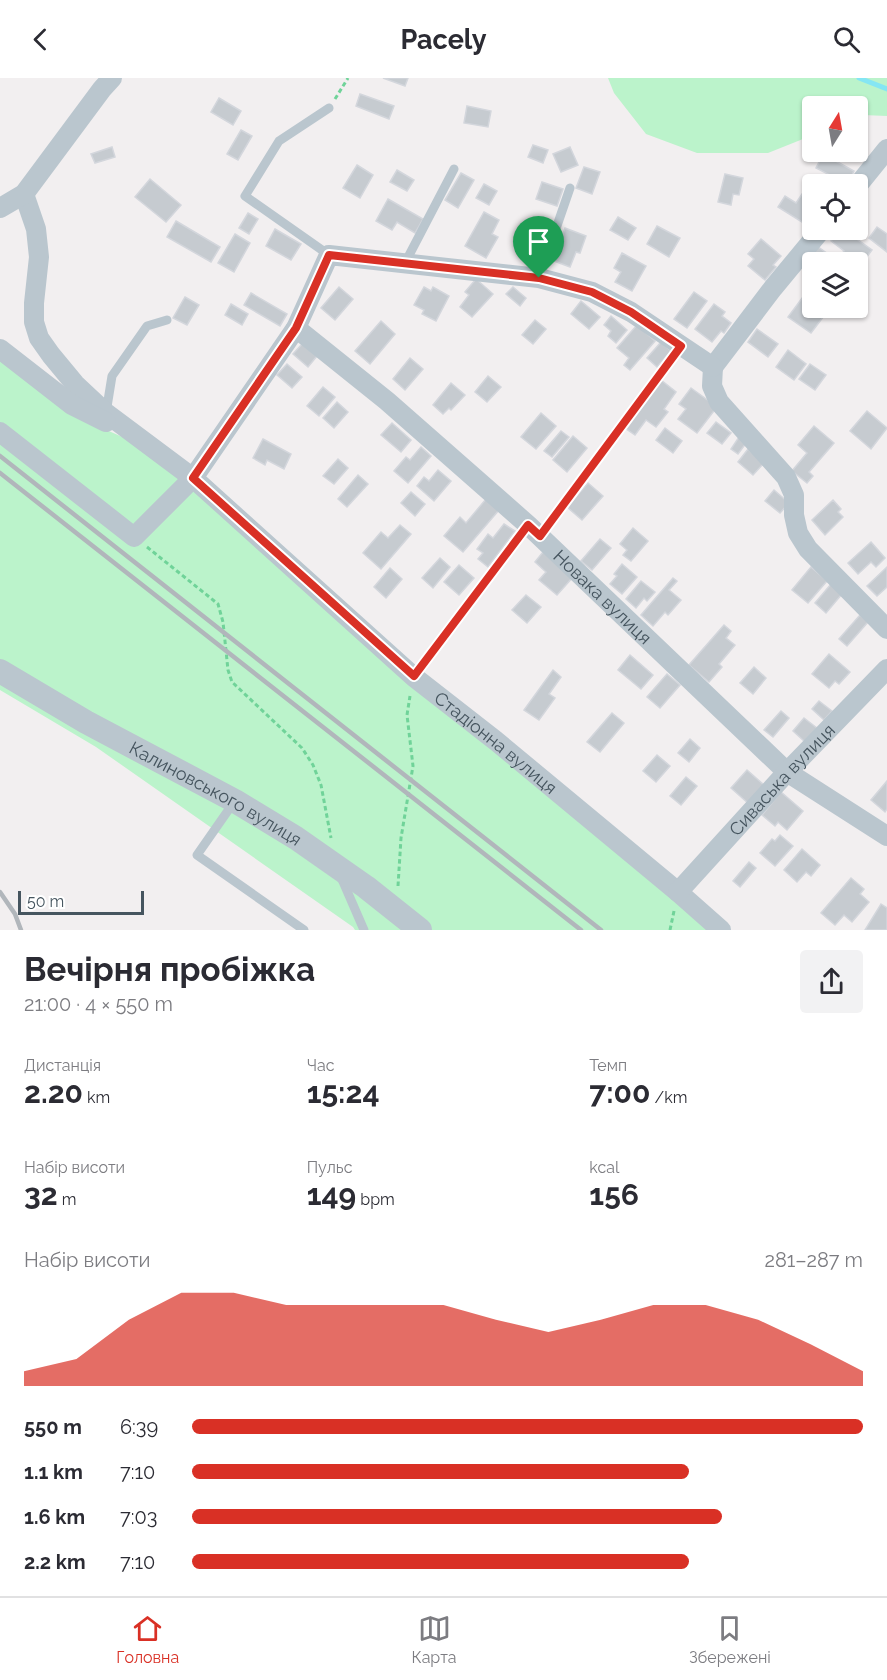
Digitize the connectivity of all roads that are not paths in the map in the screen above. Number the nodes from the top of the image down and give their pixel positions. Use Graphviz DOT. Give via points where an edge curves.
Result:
graph roads {
  1 [pos="112,78"];
  2 [pos="329,108"];
  3 [pos="887,149"];
  4 [pos="454,169"];
  5 [pos="867,174"];
  6 [pos="570,188"];
  7 [pos="24,194"];
  8 [pos="0,208"];
  9 [pos="813,240"];
  10 [pos="329,255"];
  11 [pos="405,263"];
  12 [pos="539,278"];
  13 [pos="167,320"];
  14 [pos="296,328"];
  15 [pos="0,349"];
  16 [pos="713,368"];
  17 [pos="106,412"];
  18 [pos="0,432"];
  19 [pos="138,437"];
  20 [pos="193,478"];
  21 [pos="534,530"];
  22 [pos="887,629"];
  23 [pos="887,669"];
  24 [pos="0,671"];
  25 [pos="414,676"];
  26 [pos="787,772"];
  27 [pos="235,801"];
  28 [pos="887,836"];
  29 [pos="336,866"];
  30 [pos="678,892"];
  31 [pos="304,930"];
  32 [pos="364,930"];
  33 [pos="420,930"];
  34 [pos="721,930"];
  1 -- 7 [label="street"];
  2 -- 10 [label="lane" via="279,141 245,196"];
  3 -- 5 [label="street"];
  4 -- 11 [label="lane"];
  6 -- 12 [label="lane"];
  7 -- 8 [label="street"];
  7 -- 17 [label="street" via="36,229 39,257 34,322 39,338 75,384"];
  9 -- 16 [label="street"];
  10 -- 11 [label="street"];
  10 -- 14 [label="street"];
  11 -- 12 [label="street"];
  12 -- 16 [label="street" via="592,292 631,312"];
  13 -- 17 [label="lane" via="147,326 112,376"];
  14 -- 20 [label="street"];
  14 -- 21 [label="street, Новака вулиця" via="387,401"];
  15 -- 19 [label="street" via="72,405"];
  16 -- 22 [label="street" via="712,386 719,402 786,477 794,495 798,533 808,549"];
  17 -- 19 [label="street"];
  18 -- 20 [label="street" via="134,537"];
  19 -- 20 [label="street, Стадіонна вулиця"];
  20 -- 25 [label="street, Стадіонна вулиця"];
  21 -- 25 [label="lane"];
  21 -- 26 [label="street, Новака вулиця"];
  23 -- 26 [label="street, Сиваська вулиця"];
  24 -- 27 [label="street, Калиновського вулиця"];
  25 -- 30 [label="street, Стадіонна вулиця"];
  26 -- 28 [label="street, Новака вулиця"];
  26 -- 30 [label="street, Сиваська вулиця"];
  27 -- 29 [label="street, Калиновського вулиця"];
  27 -- 31 [label="lane" via="197,855"];
  29 -- 32 [label="lane"];
  29 -- 33 [label="street, Калиновського вулиця"];
  30 -- 34 [label="street, Стадіонна вулиця"];
}
